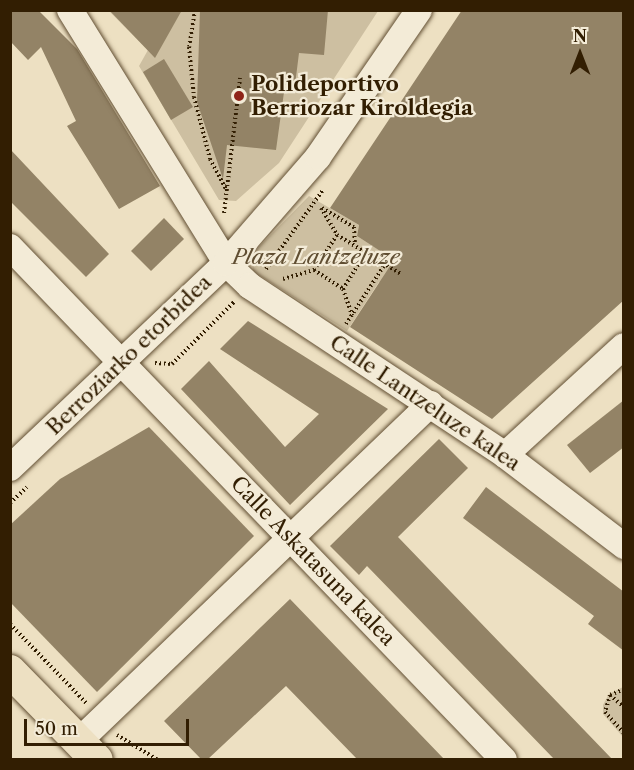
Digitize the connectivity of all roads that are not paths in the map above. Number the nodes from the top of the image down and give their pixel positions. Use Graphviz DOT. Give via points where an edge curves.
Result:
graph roads {
  1 [pos="70,10"];
  2 [pos="419,10"];
  3 [pos="10,247"];
  4 [pos="226,263"];
  5 [pos="624,346"];
  6 [pos="121,363"];
  7 [pos="430,404"];
  8 [pos="505,455"];
  9 [pos="10,468"];
  10 [pos="292,537"];
  11 [pos="624,546"];
  12 [pos="10,671"];
  13 [pos="93,740"];
  14 [pos="504,759"];
  1 -- 4 [label="street, Calle Lantzeluze kalea"];
  2 -- 4 [label="street, Berroziarko etorbidea" via="318,157"];
  3 -- 6 [label="street, Calle Askatasuna kalea"];
  4 -- 6 [label="street, Berroziarko etorbidea"];
  4 -- 7 [label="street, Calle Lantzeluze kalea" via="256,290"];
  5 -- 8 [label="street"];
  6 -- 9 [label="street, Berroziarko etorbidea"];
  6 -- 10 [label="street, Calle Askatasuna kalea"];
  7 -- 8 [label="street, Calle Lantzeluze kalea"];
  7 -- 10 [label="street"];
  8 -- 11 [label="street, Calle Lantzeluze kalea"];
  10 -- 13 [label="street"];
  10 -- 14 [label="street, Calle Askatasuna kalea"];
  12 -- 13 [label="main road"];
}
